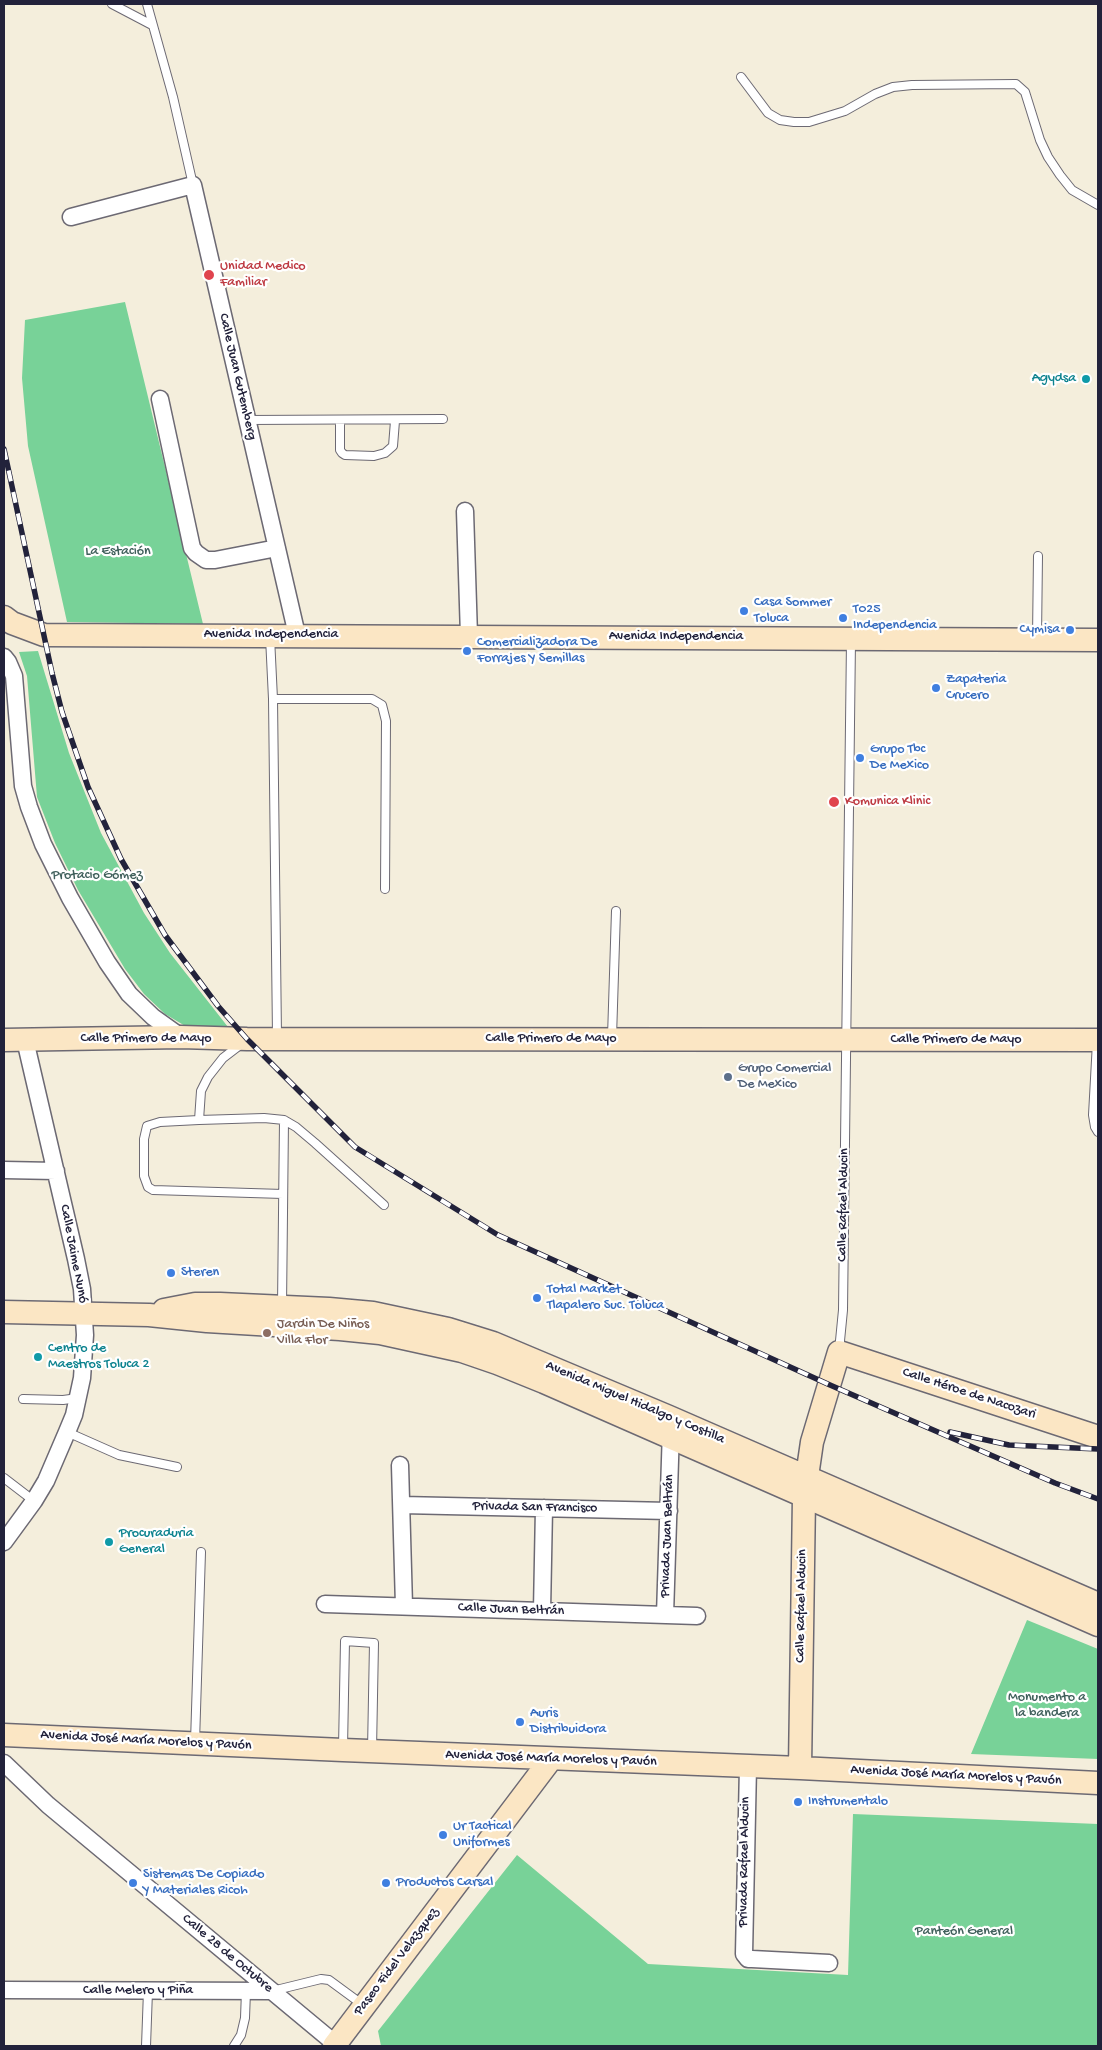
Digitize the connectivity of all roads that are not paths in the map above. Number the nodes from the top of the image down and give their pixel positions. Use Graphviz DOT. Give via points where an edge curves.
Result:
graph roads {
  1 [pos="112,4"];
  2 [pos="147,4"];
  3 [pos="152,25"];
  4 [pos="741,77"];
  5 [pos="193,185"];
  6 [pos="1098,206"];
  7 [pos="71,216"];
  8 [pos="160,399"];
  9 [pos="443,419"];
  10 [pos="247,420"];
  11 [pos="340,420"];
  12 [pos="395,421"];
  13 [pos="465,511"];
  14 [pos="277,548"];
  15 [pos="1038,556"];
  16 [pos="4,617"];
  17 [pos="270,635"];
  18 [pos="297,635"];
  19 [pos="469,636"];
  20 [pos="851,638"];
  21 [pos="1037,639"];
  22 [pos="1098,640"];
  23 [pos="4,657"];
  24 [pos="273,699"];
  25 [pos="385,889"];
  26 [pos="616,911"];
  27 [pos="181,1037"];
  28 [pos="277,1038"];
  29 [pos="247,1039"];
  30 [pos="612,1039"];
  31 [pos="14,1040"];
  32 [pos="846,1040"];
  33 [pos="1097,1040"];
  34 [pos="199,1120"];
  35 [pos="284,1120"];
  36 [pos="1098,1132"];
  37 [pos="4,1170"];
  38 [pos="56,1171"];
  39 [pos="283,1194"];
  40 [pos="384,1205"];
  41 [pos="282,1307"];
  42 [pos="4,1312"];
  43 [pos="85,1313"];
  44 [pos="148,1315"];
  45 [pos="839,1352"];
  46 [pos="78,1398"];
  47 [pos="23,1399"];
  48 [pos="67,1432"];
  49 [pos="670,1437"];
  50 [pos="1098,1437"];
  51 [pos="400,1465"];
  52 [pos="177,1467"];
  53 [pos="4,1478"];
  54 [pos="805,1487"];
  55 [pos="34,1501"];
  56 [pos="402,1505"];
  57 [pos="544,1508"];
  58 [pos="669,1511"];
  59 [pos="4,1542"];
  60 [pos="201,1552"];
  61 [pos="1022,1582"];
  62 [pos="325,1604"];
  63 [pos="1098,1604"];
  64 [pos="404,1606"];
  65 [pos="542,1611"];
  66 [pos="665,1615"];
  67 [pos="697,1616"];
  68 [pos="1098,1626"];
  69 [pos="4,1735"];
  70 [pos="195,1744"];
  71 [pos="343,1750"];
  72 [pos="372,1752"];
  73 [pos="551,1759"];
  74 [pos="4,1763"];
  75 [pos="748,1766"];
  76 [pos="800,1768"];
  77 [pos="1098,1783"];
  78 [pos="830,1962"];
  79 [pos="4,1990"];
  80 [pos="148,1991"];
  81 [pos="246,1991"];
  82 [pos="272,1991"];
  83 [pos="364,2006"];
  84 [pos="146,2046"];
  85 [pos="234,2046"];
  86 [pos="336,2046"];
  1 -- 3 [label="lane"];
  2 -- 3 [label="lane, Calle Juan Gutemberg"];
  3 -- 5 [label="lane, Calle Juan Gutemberg"];
  4 -- 6 [label="lane" via="768,113 780,120 794,122 809,122 845,111 893,88 1016,84 1025,92 1040,140 1060,175 1072,190"];
  5 -- 7 [label="street"];
  5 -- 10 [label="street, Calle Juan Gutemberg"];
  8 -- 14 [label="street" via="192,548 206,560 215,560"];
  9 -- 12 [label="lane"];
  10 -- 11 [label="lane"];
  10 -- 14 [label="street, Calle Juan Gutemberg"];
  11 -- 12 [label="lane"];
  11 -- 12 [label="lane" via="342,453 374,456 393,446"];
  13 -- 19 [label="street"];
  14 -- 18 [label="street, Calle Juan Gutemberg"];
  15 -- 21 [label="lane"];
  16 -- 17 [label="main road, Avenida Independencia" via="44,635"];
  17 -- 18 [label="main road, Avenida Independencia"];
  17 -- 24 [label="lane"];
  18 -- 19 [label="main road, Avenida Independencia"];
  19 -- 20 [label="main road, Avenida Independencia"];
  20 -- 21 [label="main road, Avenida Independencia"];
  20 -- 32 [label="lane, Calle Rafael Alducin"];
  21 -- 22 [label="main road, Avenida Independencia"];
  23 -- 27 [label="street" via="14,676 23,786 43,844 70,898 129,994"];
  24 -- 25 [label="lane" via="372,699 382,705 386,721"];
  24 -- 28 [label="lane"];
  26 -- 30 [label="lane"];
  27 -- 29 [label="main road, Calle Primero de Mayo"];
  27 -- 31 [label="main road, Calle Primero de Mayo"];
  28 -- 29 [label="main road, Calle Primero de Mayo"];
  28 -- 30 [label="main road, Calle Primero de Mayo"];
  29 -- 34 [label="lane" via="223,1058 208,1077 201,1091"];
  30 -- 32 [label="main road, Calle Primero de Mayo"];
  31 -- 38 [label="street, Calle Jaime Nunó"];
  32 -- 33 [label="main road, Calle Primero de Mayo"];
  32 -- 45 [label="lane, Calle Rafael Alducin" via="843,1310"];
  33 -- 36 [label="lane" via="1093,1115"];
  34 -- 35 [label="lane"];
  34 -- 39 [label="lane" via="160,1122 148,1126 144,1140 144,1176 148,1187 160,1192"];
  35 -- 39 [label="lane"];
  35 -- 40 [label="lane" via="315,1143"];
  37 -- 38 [label="street"];
  38 -- 43 [label="street, Calle Jaime Nunó"];
  39 -- 41 [label="lane"];
  41 -- 44 [label="main road, Avenida Miguel Hidalgo y Costilla" via="195,1304"];
  41 -- 49 [label="main road, Avenida Miguel Hidalgo y Costilla" via="374,1313 448,1328 493,1343"];
  42 -- 43 [label="main road, Avenida Miguel Hidalgo y Costilla"];
  43 -- 44 [label="main road, Avenida Miguel Hidalgo y Costilla"];
  43 -- 46 [label="street, Calle Jaime Nunó" via="84,1356"];
  44 -- 49 [label="main road, Avenida Miguel Hidalgo y Costilla" via="340,1329 424,1342 497,1363"];
  45 -- 50 [label="main road, Calle Héroe de Nacozari"];
  45 -- 54 [label="main road, Calle Rafael Alducin" via="812,1442"];
  46 -- 47 [label="lane"];
  46 -- 48 [label="street, Calle Jaime Nunó"];
  48 -- 52 [label="lane" via="118,1455"];
  48 -- 55 [label="street, Calle Jaime Nunó"];
  49 -- 54 [label="main road, Avenida Miguel Hidalgo y Costilla"];
  49 -- 58 [label="street, Privada Juan Beltrán"];
  51 -- 56 [label="street"];
  53 -- 55 [label="lane"];
  54 -- 61 [label="main road, Avenida Miguel Hidalgo y Costilla"];
  54 -- 76 [label="main road, Calle Rafael Alducin"];
  55 -- 59 [label="street, Calle Jaime Nunó"];
  56 -- 57 [label="street, Privada San Francisco"];
  56 -- 64 [label="street"];
  57 -- 58 [label="street, Privada San Francisco"];
  57 -- 65 [label="street"];
  58 -- 66 [label="street, Privada Juan Beltrán"];
  60 -- 70 [label="lane"];
  61 -- 63 [label="main road, Avenida Miguel Hidalgo y Costilla"];
  61 -- 68 [label="main road, Avenida Miguel Hidalgo y Costilla"];
  62 -- 64 [label="street, Calle Juan Beltrán"];
  64 -- 65 [label="street, Calle Juan Beltrán"];
  65 -- 66 [label="street, Calle Juan Beltrán"];
  66 -- 67 [label="street, Calle Juan Beltrán"];
  69 -- 70 [label="main road, Avenida José María Morelos y Pavón"];
  70 -- 71 [label="main road, Avenida José María Morelos y Pavón"];
  71 -- 72 [label="main road, Avenida José María Morelos y Pavón"];
  71 -- 72 [label="lane" via="345,1641 374,1643"];
  72 -- 73 [label="main road, Avenida José María Morelos y Pavón"];
  73 -- 75 [label="main road, Avenida José María Morelos y Pavón"];
  73 -- 83 [label="main road, Paseo Fidel Velazquez"];
  74 -- 82 [label="street, Calle 28 de Octubre" via="48,1806"];
  75 -- 76 [label="main road, Avenida José María Morelos y Pavón"];
  75 -- 78 [label="street, Privada Rafael Alducin" via="745,1956 752,1960"];
  76 -- 77 [label="main road, Avenida José María Morelos y Pavón"];
  79 -- 80 [label="street, Calle Melero y Piña"];
  80 -- 81 [label="street, Calle Melero y Piña"];
  80 -- 84 [label="lane"];
  81 -- 82 [label="street, Calle Melero y Piña"];
  81 -- 85 [label="lane" via="245,2018"];
  82 -- 83 [label="lane" via="329,1980"];
  82 -- 86 [label="street, Calle 28 de Octubre"];
  83 -- 86 [label="main road, Paseo Fidel Velazquez"];
}
